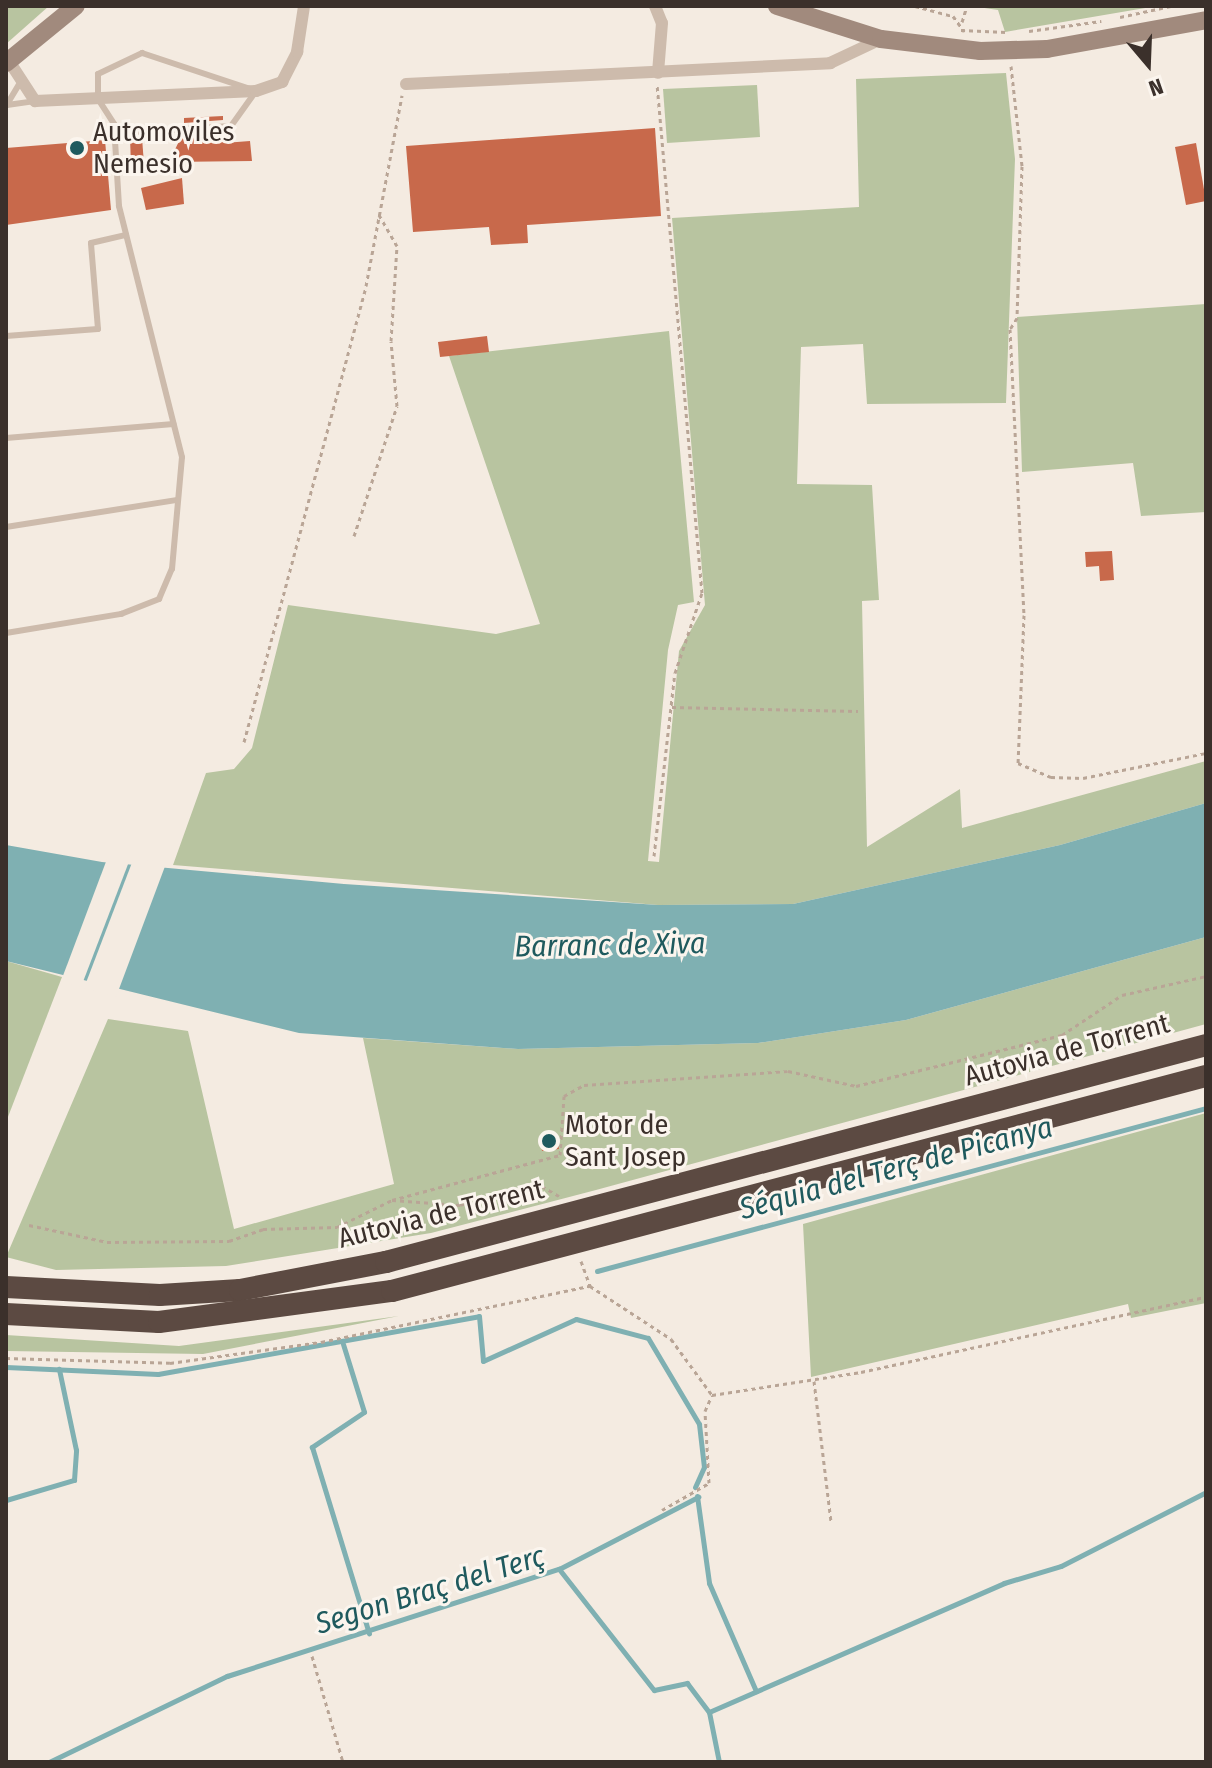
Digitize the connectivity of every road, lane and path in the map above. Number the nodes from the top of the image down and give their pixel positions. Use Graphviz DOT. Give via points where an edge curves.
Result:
graph roads {
  1 [pos="76,6"];
  2 [pos="304,6"];
  3 [pos="655,6"];
  4 [pos="777,6"];
  5 [pos="915,6"];
  6 [pos="967,6"];
  7 [pos="1171,6"];
  8 [pos="1206,20"];
  9 [pos="962,22"];
  10 [pos="950,30"];
  11 [pos="964,30"];
  12 [pos="881,39"];
  13 [pos="970,50"];
  14 [pos="1011,50"];
  15 [pos="8,62"];
  16 [pos="658,73"];
  17 [pos="20,83"];
  18 [pos="406,84"];
  19 [pos="256,91"];
  20 [pos="98,99"];
  21 [pos="35,101"];
  22 [pos="7,105"];
  23 [pos="114,124"];
  24 [pos="379,215"];
  25 [pos="126,235"];
  26 [pos="6,336"];
  27 [pos="173,424"];
  28 [pos="6,438"];
  29 [pos="176,500"];
  30 [pos="6,527"];
  31 [pos="354,536"];
  32 [pos="6,633"];
  33 [pos="672,707"];
  34 [pos="858,711"];
  35 [pos="244,742"];
  36 [pos="1206,753"];
  37 [pos="654,856"];
  38 [pos="1206,976"];
  39 [pos="1206,1045"];
  40 [pos="1206,1076"];
  41 [pos="559,1196"];
  42 [pos="392,1200"];
  43 [pos="29,1225"];
  44 [pos="581,1261"];
  45 [pos="386,1262"];
  46 [pos="6,1273"];
  47 [pos="590,1286"];
  48 [pos="6,1287"];
  49 [pos="1206,1297"];
  50 [pos="6,1314"];
  51 [pos="6,1358"];
  52 [pos="814,1381"];
  53 [pos="712,1395"];
  54 [pos="662,1510"];
  55 [pos="831,1522"];
  56 [pos="312,1656"];
  57 [pos="343,1762"];
  1 -- 15 [label="street"];
  2 -- 19 [label="street" via="297,52 282,82"];
  3 -- 16 [label="street" via="662,23"];
  4 -- 12 [label="street"];
  5 -- 9 [label="path"];
  6 -- 9 [label="path"];
  7 -- 11 [label="path" via="1020,33"];
  8 -- 14 [label="street"];
  9 -- 11 [label="path"];
  10 -- 11 [label="path"];
  11 -- 13 [label="path"];
  12 -- 13 [label="street"];
  12 -- 16 [label="street" via="830,63"];
  13 -- 14 [label="street"];
  14 -- 36 [label="path" via="1022,166 1017,318 1010,329 1024,615 1018,763 1051,777 1083,778"];
  15 -- 17 [label="street"];
  16 -- 18 [label="street"];
  16 -- 33 [label="path" via="702,593 681,642"];
  17 -- 21 [label="street"];
  17 -- 22 [label="lane"];
  18 -- 24 [label="path"];
  19 -- 20 [label="street"];
  19 -- 20 [label="lane" via="142,53 98,74"];
  19 -- 23 [label="lane" via="231,126 120,133"];
  20 -- 21 [label="street"];
  20 -- 23 [label="lane"];
  21 -- 22 [label="lane"];
  23 -- 25 [label="lane"];
  24 -- 31 [label="path" via="397,246 391,341 397,406"];
  24 -- 35 [label="path" via="294,572"];
  25 -- 26 [label="lane" via="91,243 98,329"];
  25 -- 27 [label="lane"];
  27 -- 28 [label="lane"];
  27 -- 29 [label="lane" via="182,457"];
  29 -- 30 [label="lane"];
  29 -- 32 [label="lane" via="172,569 159,599 121,614"];
  33 -- 34 [label="path"];
  33 -- 37 [label="path"];
  38 -- 42 [label="path" via="1122,995 1062,1035 856,1086 788,1071 584,1085 564,1096 560,1155"];
  39 -- 45 [label="highway, Autovia de Torrent"];
  40 -- 50 [label="highway" via="392,1291 159,1322"];
  41 -- 42 [label="path" via="542,1186 460,1205"];
  42 -- 43 [label="path" via="337,1227 263,1229 229,1241 107,1242"];
  44 -- 47 [label="path"];
  45 -- 46 [label="highway" via="160,1286"];
  45 -- 48 [label="highway, Autovia de Torrent" via="173,1294"];
  47 -- 51 [label="path" via="321,1342 170,1363"];
  47 -- 53 [label="path" via="671,1339"];
  49 -- 52 [label="path"];
  52 -- 53 [label="path"];
  52 -- 55 [label="path"];
  53 -- 54 [label="path" via="705,1411 709,1483"];
  56 -- 57 [label="path"];
}
